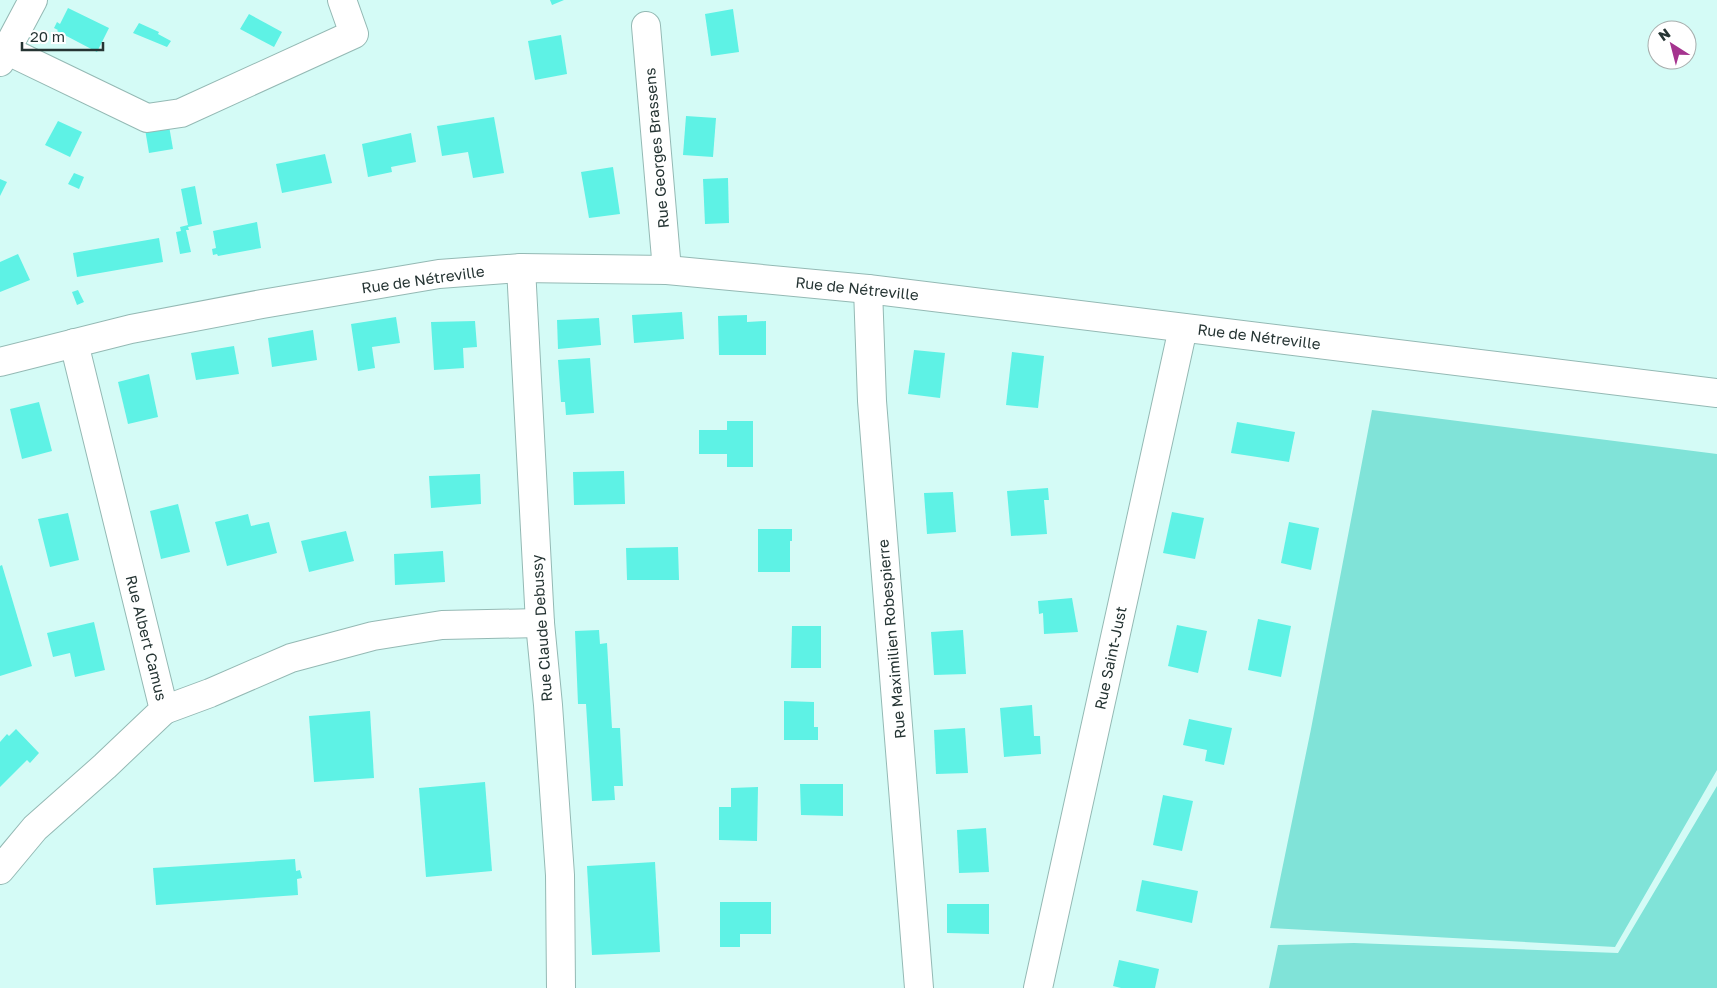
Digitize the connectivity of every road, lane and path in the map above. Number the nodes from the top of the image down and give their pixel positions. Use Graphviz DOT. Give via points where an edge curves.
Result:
graph roads {
  1 [pos="32,0"];
  2 [pos="342,0"];
  3 [pos="646,26"];
  4 [pos="3,56"];
  5 [pos="521,268"];
  6 [pos="667,270"];
  7 [pos="868,289"];
  8 [pos="1183,328"];
  9 [pos="74,343"];
  10 [pos="0,362"];
  11 [pos="1717,393"];
  12 [pos="540,623"];
  13 [pos="164,710"];
  14 [pos="0,870"];
  15 [pos="561,988"];
  16 [pos="919,988"];
  17 [pos="1038,988"];
  1 -- 4 [label="street"];
  2 -- 4 [label="street" via="354,34 181,114 147,118"];
  3 -- 6 [label="street, Rue Georges Brassens"];
  5 -- 6 [label="street, Rue de Nétreville"];
  5 -- 9 [label="street, Rue de Nétreville" via="439,274 131,329"];
  5 -- 12 [label="street, Rue Claude Debussy"];
  6 -- 7 [label="street, Rue de Nétreville"];
  7 -- 8 [label="street, Rue de Nétreville"];
  7 -- 16 [label="street, Rue Maximilien Robespierre" via="872,401"];
  8 -- 11 [label="street, Rue de Nétreville"];
  8 -- 17 [label="street, Rue Saint-Just"];
  9 -- 10 [label="street, Rue de Nétreville"];
  9 -- 13 [label="street, Rue Albert Camus"];
  12 -- 13 [label="street" via="442,625 373,636 291,658"];
  12 -- 15 [label="street, Rue Claude Debussy" via="560,875"];
  13 -- 14 [label="street, Rue Albert Camus" via="35,828"];
}
